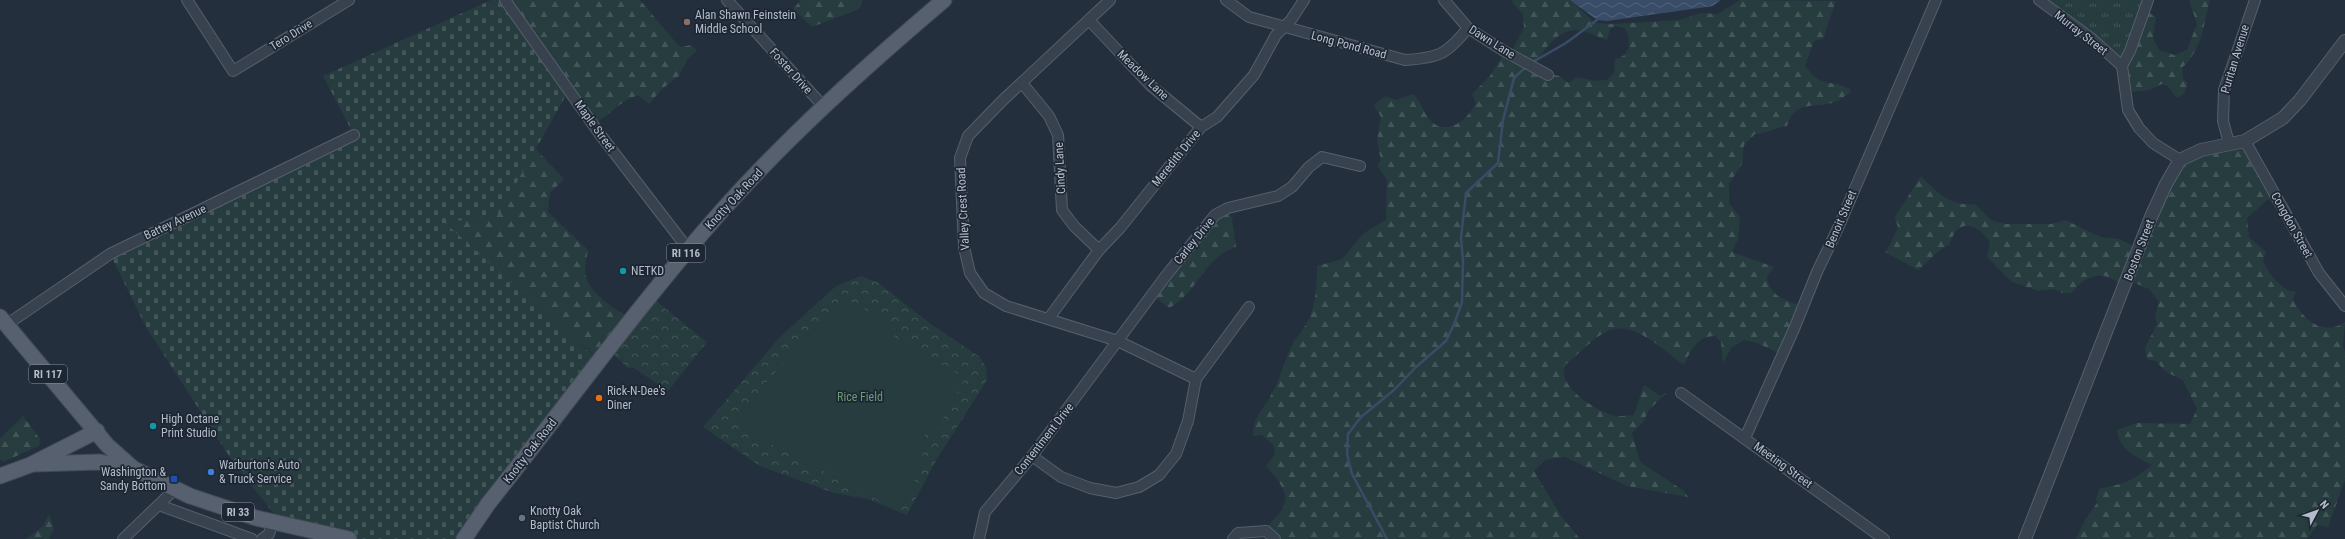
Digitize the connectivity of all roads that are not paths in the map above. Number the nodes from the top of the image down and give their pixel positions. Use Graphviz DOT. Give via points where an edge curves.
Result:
graph roads {
  1 [pos="188,0"];
  2 [pos="348,0"];
  3 [pos="505,0"];
  4 [pos="727,0"];
  5 [pos="944,0"];
  6 [pos="1110,0"];
  7 [pos="1226,0"];
  8 [pos="1304,0"];
  9 [pos="1444,0"];
  10 [pos="1936,0"];
  11 [pos="2039,0"];
  12 [pos="2148,0"];
  13 [pos="2255,0"];
  14 [pos="1089,20"];
  15 [pos="1284,27"];
  16 [pos="1468,28"];
  17 [pos="2345,41"];
  18 [pos="2122,66"];
  19 [pos="1548,75"];
  20 [pos="1022,83"];
  21 [pos="823,106"];
  22 [pos="1201,128"];
  23 [pos="354,135"];
  24 [pos="2245,141"];
  25 [pos="2229,143"];
  26 [pos="2180,160"];
  27 [pos="1360,166"];
  28 [pos="688,249"];
  29 [pos="1099,250"];
  30 [pos="2345,306"];
  31 [pos="1249,307"];
  32 [pos="1049,318"];
  33 [pos="3,321"];
  34 [pos="1118,341"];
  35 [pos="1196,379"];
  36 [pos="1681,394"];
  37 [pos="97,431"];
  38 [pos="1745,438"];
  39 [pos="1032,456"];
  40 [pos="30,465"];
  41 [pos="134,469"];
  42 [pos="0,476"];
  43 [pos="174,490"];
  44 [pos="159,505"];
  45 [pos="273,522"];
  46 [pos="123,539"];
  47 [pos="252,539"];
  48 [pos="262,539"];
  49 [pos="349,539"];
  50 [pos="464,539"];
  51 [pos="979,539"];
  52 [pos="1233,539"];
  53 [pos="1275,539"];
  54 [pos="1884,539"];
  55 [pos="2026,539"];
  1 -- 2 [label="street, Tero Drive" via="233,71"];
  3 -- 28 [label="street, Maple Street" via="600,133"];
  4 -- 21 [label="street, Foster Drive"];
  5 -- 21 [label="main road, Knotty Oak Road / RI 116"];
  6 -- 14 [label="street, Valley Crest Road"];
  7 -- 15 [label="street, Long Pond Road" via="1249,17"];
  8 -- 15 [label="street, Meredith Drive"];
  9 -- 16 [label="street, Dawn Lane"];
  10 -- 38 [label="street, Benoit Street"];
  11 -- 18 [label="street, Murray Street" via="2091,38"];
  12 -- 18 [label="street" via="2136,37"];
  13 -- 25 [label="street, Puritan Avenue" via="2224,90 2223,121"];
  14 -- 20 [label="street, Valley Crest Road"];
  14 -- 22 [label="street, Meadow Lane" via="1150,85"];
  15 -- 16 [label="street, Long Pond Road" via="1405,60 1428,59 1451,48"];
  15 -- 22 [label="street, Meredith Drive" via="1276,35 1254,74 1217,117"];
  16 -- 19 [label="street, Dawn Lane"];
  17 -- 24 [label="street" via="2283,118"];
  18 -- 26 [label="street" via="2128,110 2153,143"];
  20 -- 29 [label="street, Cindy Lane" via="1049,116 1058,135 1062,210 1074,226"];
  20 -- 32 [label="street, Valley Crest Road" via="968,136 960,158 964,247 970,273 984,293 1006,306"];
  21 -- 28 [label="main road, Knotty Oak Road / RI 116"];
  22 -- 29 [label="street, Meredith Drive"];
  23 -- 33 [label="street, Battey Avenue" via="110,254"];
  24 -- 25 [label="street"];
  24 -- 30 [label="street, Congdon Street" via="2319,273"];
  25 -- 26 [label="street" via="2201,150"];
  26 -- 55 [label="street, Boston Street" via="2151,217"];
  27 -- 34 [label="street, Carley Drive" via="1322,157 1309,167 1292,187 1278,196 1228,208 1215,215"];
  28 -- 50 [label="main road, Knotty Oak Road / RI 116" via="488,504"];
  29 -- 32 [label="street, Meredith Drive"];
  31 -- 35 [label="street"];
  32 -- 34 [label="street, Valley Crest Road"];
  33 -- 37 [label="main road, RI 117"];
  34 -- 35 [label="street, Valley Crest Road"];
  34 -- 39 [label="street, Contentment Drive"];
  35 -- 39 [label="street" via="1188,421 1176,454 1159,475 1139,487 1116,493 1090,488 1061,477"];
  36 -- 38 [label="street, Meeting Street"];
  37 -- 40 [label="main road, RI 33"];
  37 -- 41 [label="main road, RI 33" via="107,445"];
  38 -- 54 [label="street, Meeting Street"];
  39 -- 51 [label="street, Contentment Drive" via="985,512"];
  40 -- 41 [label="main road, RI 33" via="100,462"];
  40 -- 42 [label="main road, RI 33"];
  41 -- 43 [label="main road, RI 33"];
  43 -- 44 [label="street"];
  43 -- 45 [label="main road, RI 33"];
  44 -- 46 [label="street"];
  44 -- 47 [label="street"];
  45 -- 48 [label="street" via="269,534"];
  45 -- 49 [label="main road, RI 33"];
  52 -- 53 [label="street" via="1238,533 1266,531"];
}
